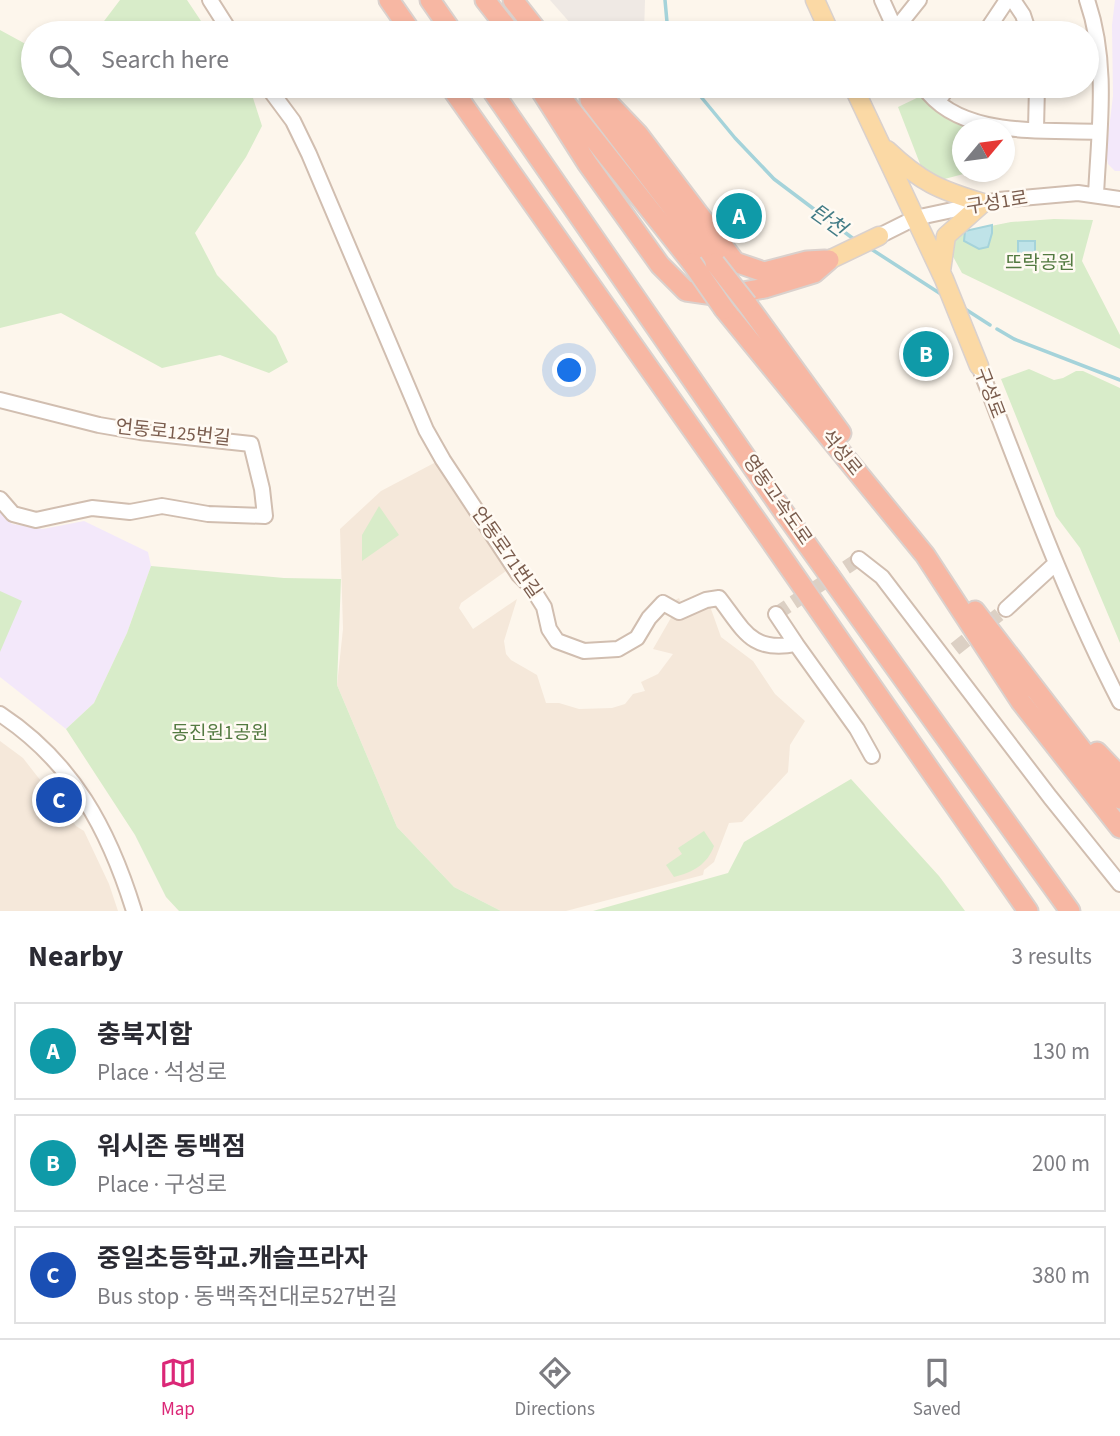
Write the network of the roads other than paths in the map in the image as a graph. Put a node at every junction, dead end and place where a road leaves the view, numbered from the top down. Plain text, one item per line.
1 (210, 0) edge
2 (389, 0) edge
3 (430, 0) edge
4 (484, 0) edge
5 (815, 0) edge
6 (882, 0) edge
7 (919, 0) edge
8 (1007, 0) edge
9 (1013, 0) edge
10 (1087, 0) edge
11 (516, 4) edge
12 (223, 21) edge
13 (404, 21) edge
14 (445, 21) edge
15 (497, 21) edge
16 (501, 21) edge
17 (531, 21) edge
18 (825, 21) edge
19 (891, 21) edge
20 (904, 21) edge
21 (993, 21) edge
22 (1025, 21) edge
23 (1094, 21) edge
24 (1099, 45) edge
25 (276, 98) edge
26 (458, 98) edge
27 (497, 98) edge
28 (546, 98) edge
29 (561, 98) edge
30 (588, 98) edge
31 (604, 98) edge
32 (858, 98) edge
33 (935, 98) edge
34 (940, 98) edge
35 (1037, 98) edge
36 (938, 101) junction
37 (1036, 129) junction
38 (1099, 132) junction
39 (879, 143) junction
40 (1096, 195) junction
41 (1120, 199) edge
42 (983, 203) junction
43 (915, 218) junction
44 (879, 236) joint
45 (829, 260) junction
46 (942, 275) junction
47 (979, 366) joint
48 (0, 400) edge
49 (0, 499) edge
50 (925, 555) junction
51 (859, 559) dead end
52 (1056, 563) junction
53 (1006, 608) tunnel mouth
54 (776, 614) dead end
55 (796, 644) junction
56 (1120, 702) edge
57 (1053, 712) junction
58 (0, 714) edge
59 (872, 756) dead end
60 (1120, 776) edge
61 (1120, 799) edge
62 (1120, 828) edge
63 (1120, 842) edge
64 (1120, 884) edge
65 (134, 911) edge
66 (1028, 911) edge
67 (1070, 911) edge

1 - 12 street
2 - 13 highway
3 - 14 highway
4 - 15 highway
4 - 16 highway
5 - 18 main road
6 - 19 street
7 - 20 street
8 - 21 street
9 - 22 street
10 - 23 street
11 - 17 highway
24 - 38 street
25 - 55 street, 언동로71번길
26 - 66 highway, 영동고속도로
27 - 67 highway, 영동고속도로
28 - 45 highway
29 - 50 highway, 석성로, bridge
30 - 57 highway, 석성로, bridge
31 - 45 highway
32 - 39 main road, 구성로
33 - 36 street
34 - 36 street
35 - 37 street
36 - 37 street
37 - 38 street
38 - 40 street
39 - 42 main road
39 - 43 main road, 구성로
40 - 41 street, 구성1로
40 - 42 street, 구성1로
42 - 43 street, 구성1로
42 - 46 main road
43 - 44 street, 구성1로
43 - 46 main road, 구성로
44 - 45 main road
46 - 47 main road, 구성로
47 - 52 street, 구성로
48 - 49 street, 언동로125번길
50 - 62 highway, 석성로
50 - 63 highway
51 - 64 street
52 - 53 street
52 - 56 street, 구성로
54 - 55 street
55 - 59 street
57 - 60 highway
57 - 61 highway, 석성로
58 - 65 street

